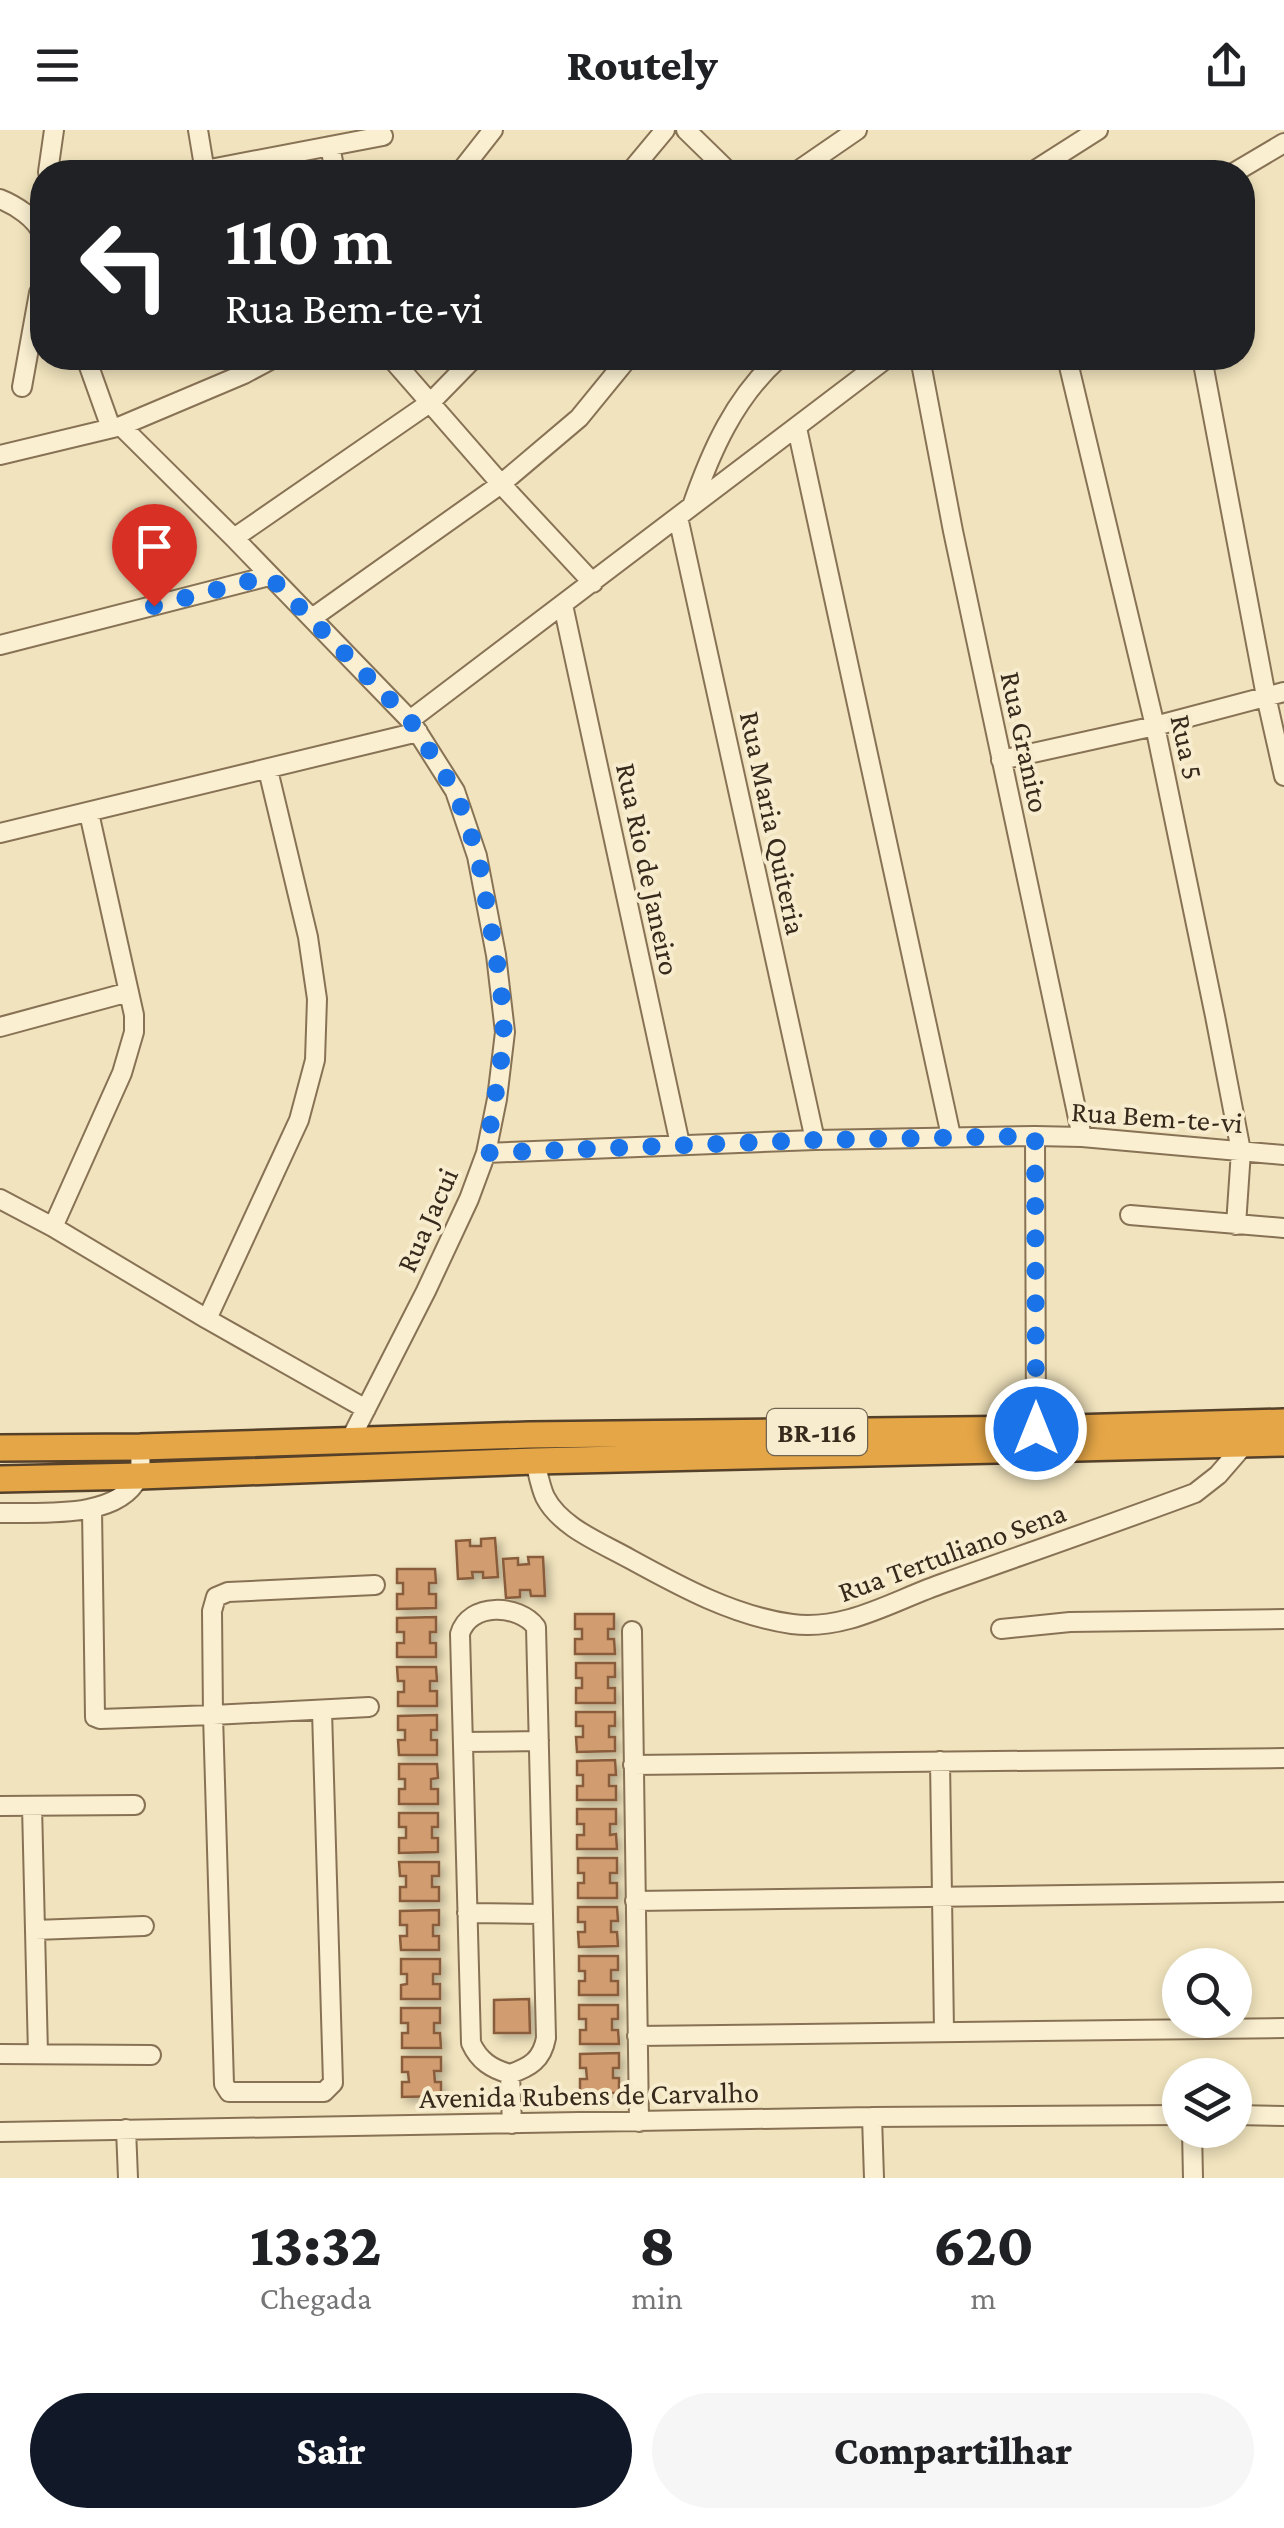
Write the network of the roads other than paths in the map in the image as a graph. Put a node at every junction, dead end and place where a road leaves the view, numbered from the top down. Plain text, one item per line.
1 (54, 130) edge
2 (198, 130) edge
3 (493, 130) edge
4 (664, 130) edge
5 (686, 130) edge
6 (858, 130) edge
7 (1098, 130) edge
8 (383, 136) dead end
9 (1284, 143) edge
10 (330, 146) junction
11 (50, 160) edge
12 (203, 160) edge
13 (260, 160) edge
14 (333, 160) edge
15 (469, 160) edge
16 (640, 160) edge
17 (717, 160) edge
18 (814, 160) edge
19 (1051, 160) edge
20 (1255, 161) edge
21 (0, 198) edge
22 (30, 220) edge
23 (30, 343) edge
24 (91, 370) edge
25 (234, 370) edge
26 (402, 370) edge
27 (462, 370) edge
28 (618, 370) edge
29 (764, 370) edge
30 (872, 370) edge
31 (922, 370) edge
32 (1070, 370) edge
33 (1205, 370) edge
34 (22, 387) dead end
35 (431, 402) junction
36 (116, 427) junction
37 (797, 428) junction
38 (0, 456) edge
39 (501, 484) junction
40 (685, 512) junction
41 (234, 538) junction
42 (269, 576) junction
43 (592, 583) junction
44 (563, 604) junction
45 (312, 618) junction
46 (0, 645) edge
47 (1275, 694) edge
48 (414, 726) junction
49 (1154, 726) junction
50 (1001, 760) junction
51 (268, 770) junction
52 (1284, 776) edge
53 (88, 813) junction
54 (0, 833) edge
55 (129, 992) junction
56 (0, 1027) edge
57 (951, 1136) junction
58 (1035, 1136) junction
59 (1082, 1137) junction
60 (815, 1140) junction
61 (680, 1144) junction
62 (1240, 1151) junction
63 (486, 1153) junction
64 (1284, 1155) edge
65 (0, 1199) edge
66 (1130, 1215) dead end
67 (1236, 1225) junction
68 (53, 1228) junction
69 (1284, 1228) edge
70 (208, 1320) junction
71 (366, 1409) junction
72 (1284, 1422) edge
73 (1036, 1429) junction
74 (350, 1440) junction
75 (1284, 1442) edge
76 (1244, 1445) junction
77 (140, 1447) junction
78 (0, 1448) edge
79 (535, 1461) junction
80 (140, 1476) junction
81 (0, 1479) edge
82 (92, 1509) junction
83 (0, 1513) edge
84 (374, 1585) dead end
85 (1284, 1619) edge
86 (1001, 1629) dead end
87 (632, 1631) dead end
88 (368, 1707) dead end
89 (322, 1710) junction
90 (213, 1715) junction
91 (539, 1741) junction
92 (463, 1742) junction
93 (1284, 1758) edge
94 (940, 1762) junction
95 (633, 1765) junction
96 (134, 1805) dead end
97 (0, 1806) edge
98 (32, 1806) junction
99 (1284, 1892) edge
100 (942, 1898) junction
101 (634, 1901) junction
102 (467, 1913) junction
103 (542, 1914) junction
104 (144, 1926) dead end
105 (35, 1930) junction
106 (1284, 2028) edge
107 (944, 2031) junction
108 (637, 2036) junction
109 (0, 2054) edge
110 (38, 2054) junction
111 (150, 2055) dead end
112 (510, 2074) junction
113 (1162, 2115) edge
114 (1252, 2115) edge
115 (1284, 2116) edge
116 (872, 2117) junction
117 (639, 2122) junction
118 (512, 2124) junction
119 (126, 2129) junction
120 (0, 2132) edge
121 (1192, 2148) edge
122 (128, 2178) edge
123 (874, 2178) edge
124 (1193, 2178) edge

1 - 11 street
2 - 12 street
3 - 15 street
4 - 16 street
5 - 17 street
6 - 18 street
7 - 19 street
8 - 10 street
9 - 20 street
10 - 13 street
10 - 14 street
21 - 22 street
23 - 34 street
24 - 36 street, Rua Jacui
25 - 36 street
26 - 35 street
27 - 35 street
28 - 39 street
29 - 40 street
30 - 37 street
31 - 50 street, Rua Granito
32 - 49 street, Rua 5
33 - 47 street
35 - 39 street
35 - 41 street
36 - 38 street
36 - 41 street, Rua Jacui
37 - 40 street
37 - 57 street
39 - 43 street
39 - 45 street
40 - 43 street
40 - 60 street, Rua Maria Quiteria
41 - 42 street, Rua Jacui
42 - 45 street, Rua Jacui
42 - 46 street
43 - 44 street
44 - 48 street
44 - 61 street, Rua Rio de Janeiro
45 - 48 street, Rua Jacui
47 - 49 street
47 - 52 street
48 - 51 street
48 - 63 street, Rua Jacui
49 - 50 street
49 - 62 street, Rua 5
50 - 59 street, Rua Granito
51 - 53 street
51 - 70 street
53 - 54 street
53 - 55 street
55 - 56 street
55 - 68 street
57 - 58 street, Rua Bem-te-vi
57 - 60 street, Rua Bem-te-vi
58 - 59 street, Rua Bem-te-vi
58 - 73 street
59 - 62 street, Rua Bem-te-vi
60 - 61 street, Rua Bem-te-vi
61 - 63 street, Rua Bem-te-vi
62 - 64 street, Rua Bem-te-vi
62 - 67 street, Rua 5
63 - 71 street, Rua Jacui
65 - 68 street
66 - 67 street
67 - 69 street
68 - 70 street
70 - 71 street
71 - 74 street, Rua Jacui
72 - 73 highway, BR-116
73 - 74 highway, BR-116
74 - 77 highway
75 - 76 highway
76 - 79 highway
76 - 79 street, Rua Tertuliano Sena
77 - 78 highway
77 - 80 street
79 - 80 highway
80 - 81 highway
80 - 82 street
82 - 83 street
82 - 90 street
84 - 90 street
85 - 86 street
87 - 95 street
88 - 89 street
89 - 90 street
89 - 90 street
91 - 92 street
91 - 92 street
91 - 103 street
92 - 102 street
93 - 94 street
94 - 95 street
94 - 100 street
95 - 101 street
96 - 98 street
97 - 98 street
98 - 105 street
99 - 100 street
100 - 101 street
100 - 107 street
101 - 108 street
102 - 103 street
102 - 112 street
103 - 112 street
104 - 105 street
105 - 110 street
106 - 107 street
107 - 108 street
108 - 117 street
109 - 110 street
110 - 111 street
112 - 118 street
113 - 116 street, Avenida Rubens de Carvalho
114 - 115 street
116 - 117 street, Avenida Rubens de Carvalho
116 - 123 street
117 - 118 street, Avenida Rubens de Carvalho
118 - 119 street, Avenida Rubens de Carvalho
119 - 120 street, Avenida Rubens de Carvalho
119 - 122 street
121 - 124 street

